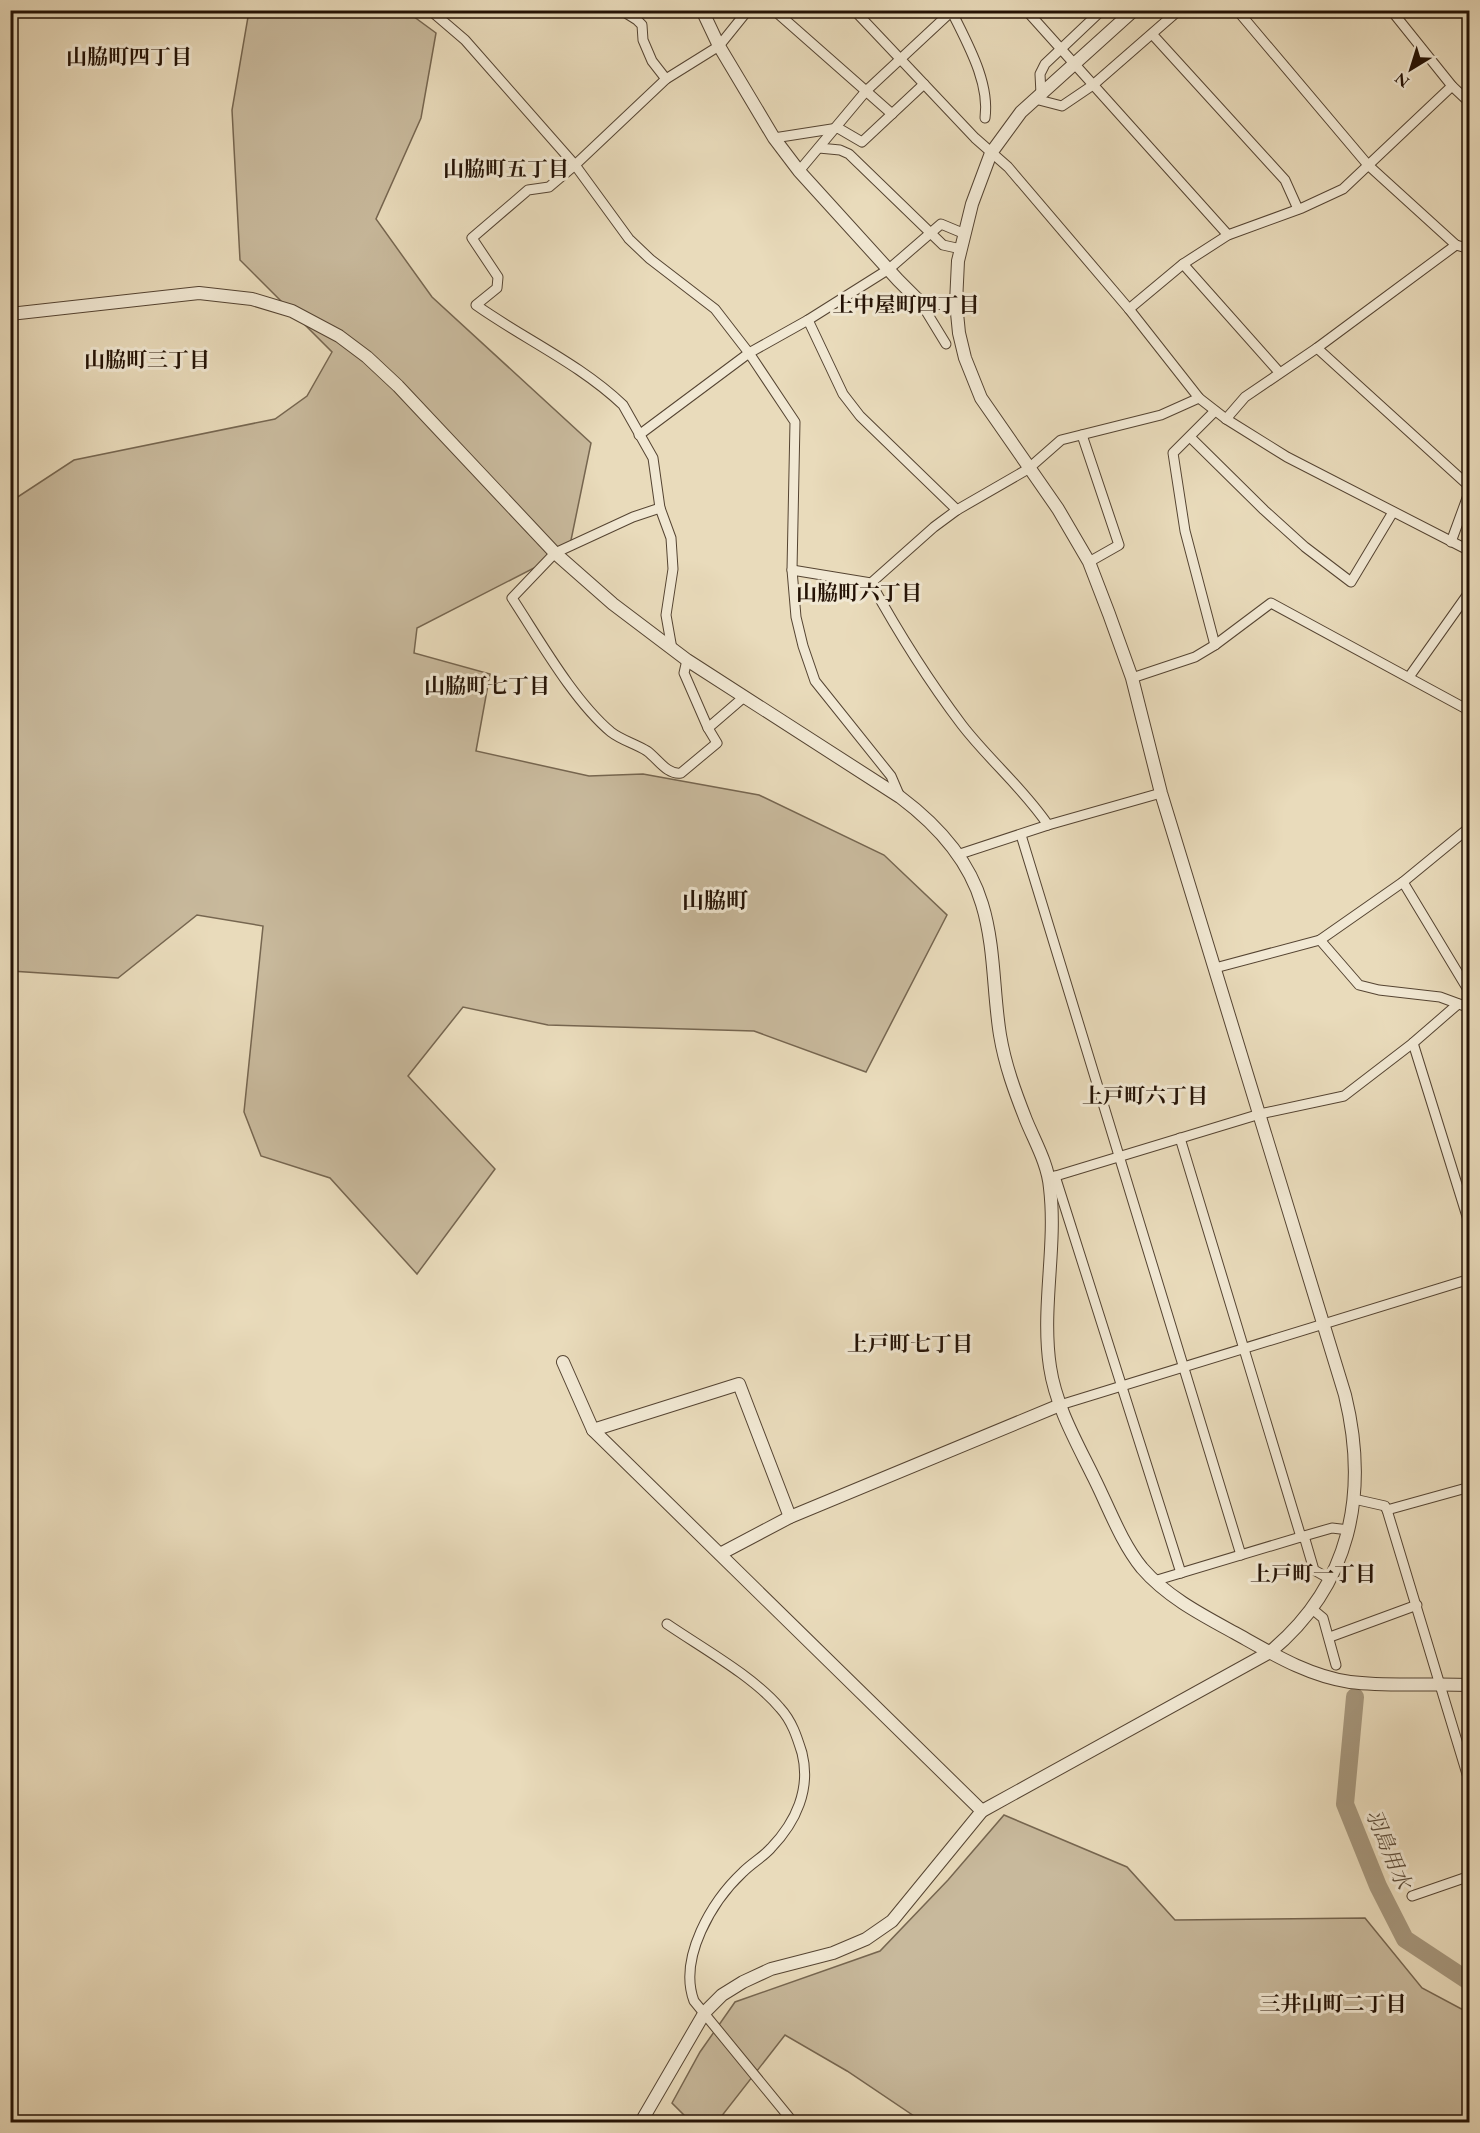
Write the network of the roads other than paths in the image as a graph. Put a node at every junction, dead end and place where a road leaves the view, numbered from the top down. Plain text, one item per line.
1 (430, 10) edge
2 (621, 10) edge
3 (702, 10) edge
4 (748, 10) edge
5 (774, 10) edge
6 (854, 10) edge
7 (1026, 10) edge
8 (1102, 10) edge
9 (1134, 10) edge
10 (1179, 10) edge
11 (1237, 10) edge
12 (1391, 10) edge
13 (952, 11) edge
14 (1152, 34) junction
15 (719, 46) junction
16 (1060, 49) junction
17 (900, 59) junction
18 (1074, 65) junction
19 (666, 79) junction
20 (924, 84) junction
21 (1093, 85) junction
22 (1452, 86) junction
23 (866, 92) junction
24 (1038, 97) junction
25 (1470, 103) edge
26 (892, 114) junction
27 (985, 118) dead end
28 (838, 128) junction
29 (774, 138) junction
30 (819, 148) junction
31 (992, 153) junction
32 (575, 165) junction
33 (1368, 165) junction
34 (799, 171) junction
35 (1298, 209) junction
36 (931, 233) junction
37 (965, 234) junction
38 (1228, 235) junction
39 (1456, 244) junction
40 (961, 249) junction
41 (1470, 249) edge
42 (1183, 264) junction
43 (889, 268) junction
44 (921, 303) junction
45 (956, 303) junction
46 (1129, 309) junction
47 (10, 314) edge
48 (808, 320) junction
49 (946, 344) dead end
50 (1317, 348) junction
51 (749, 353) junction
52 (1280, 372) junction
53 (1199, 398) junction
54 (1215, 411) junction
55 (1226, 419) junction
56 (639, 435) junction
57 (1082, 435) junction
58 (1191, 437) junction
59 (1028, 469) junction
60 (1470, 488) edge
61 (660, 508) junction
62 (957, 510) junction
63 (1393, 512) junction
64 (1451, 542) junction
65 (1470, 551) edge
66 (555, 553) junction
67 (1089, 562) junction
68 (792, 570) junction
69 (871, 583) junction
70 (1470, 591) edge
71 (1215, 645) junction
72 (672, 649) junction
73 (687, 660) junction
74 (1409, 677) junction
75 (1132, 678) junction
76 (744, 697) junction
77 (1470, 711) edge
78 (708, 728) junction
79 (1161, 793) junction
80 (900, 797) junction
81 (1048, 825) junction
82 (1470, 827) edge
83 (1021, 835) junction
84 (957, 855) junction
85 (1403, 882) junction
86 (1320, 940) junction
87 (1215, 968) junction
88 (1470, 993) edge
89 (1458, 1004) junction
90 (1470, 1008) edge
91 (1413, 1043) junction
92 (1260, 1114) junction
93 (1180, 1138) junction
94 (1119, 1157) junction
95 (1052, 1177) junction
96 (1470, 1226) edge
97 (1470, 1279) edge
98 (1323, 1323) junction
99 (1244, 1348) junction
100 (563, 1362) dead end
101 (1183, 1367) junction
102 (1122, 1386) junction
103 (1060, 1405) junction
104 (593, 1430) junction
105 (1470, 1487) edge
106 (1354, 1499) junction
107 (1387, 1510) junction
108 (790, 1517) junction
109 (1348, 1530) junction
110 (1303, 1537) junction
111 (720, 1554) junction
112 (1241, 1555) junction
113 (1181, 1573) junction
114 (1330, 1579) junction
115 (1154, 1581) junction
116 (1417, 1605) junction
117 (1311, 1608) junction
118 (667, 1624) dead end
119 (1330, 1637) junction
120 (1270, 1652) junction
121 (1336, 1665) dead end
122 (1440, 1684) junction
123 (1470, 1684) edge
124 (1470, 1784) edge
125 (982, 1811) junction
126 (1470, 1876) edge
127 (1412, 1896) dead end
128 (705, 2012) junction
129 (641, 2122) edge
130 (793, 2122) edge

1 - 32 street
2 - 19 street
3 - 15 street
4 - 15 street
5 - 23 street
6 - 17 street
7 - 16 street
8 - 16 street
9 - 18 street
10 - 14 street
11 - 33 street
12 - 22 street
13 - 17 street
13 - 27 street
14 - 21 street
14 - 35 street
15 - 19 street
15 - 29 street
16 - 18 street
16 - 24 street
17 - 20 street
17 - 23 street
18 - 21 street
18 - 24 street
19 - 32 street
20 - 26 street
20 - 31 street
21 - 24 street
21 - 38 street
22 - 25 street
22 - 33 street
23 - 26 street
23 - 28 street
24 - 31 street
26 - 28 street
28 - 29 street
28 - 30 street
29 - 34 street
30 - 34 street
30 - 36 street
31 - 37 street
31 - 46 street
32 - 51 street
32 - 56 street
33 - 35 street
33 - 39 street
34 - 43 street
35 - 38 street
36 - 37 street
36 - 40 street
36 - 43 street
37 - 40 street
38 - 42 street
39 - 41 street
39 - 50 street
40 - 45 street
42 - 46 street
42 - 52 street
43 - 44 street
43 - 48 street
44 - 45 street
44 - 49 street
45 - 59 street
46 - 53 street
47 - 66 street
48 - 51 street
48 - 62 street
50 - 52 street
50 - 60 street
51 - 56 street
51 - 68 street
52 - 55 street
53 - 54 street
53 - 57 street
54 - 55 street
54 - 58 street
55 - 63 street
56 - 61 street
57 - 59 street
57 - 67 street
58 - 63 street
58 - 71 street
59 - 62 street
59 - 67 street
60 - 64 street
61 - 66 street
61 - 72 street
62 - 69 street
63 - 64 street
64 - 65 street
66 - 72 street
66 - 78 street
67 - 75 street
68 - 69 street
68 - 80 street
69 - 81 street
70 - 74 street
71 - 74 street
71 - 75 street
72 - 73 street
73 - 76 street
73 - 78 street
74 - 77 street
75 - 79 street
76 - 78 street
76 - 80 street
79 - 81 street
79 - 87 street
80 - 84 street
81 - 83 street
82 - 85 street
83 - 84 street
83 - 94 street
84 - 95 street
85 - 86 street
85 - 88 street
86 - 87 street
86 - 89 street
87 - 92 street
89 - 90 street
89 - 91 street
91 - 92 street
91 - 96 street
92 - 93 street
92 - 98 street
93 - 94 street
93 - 99 street
94 - 95 street
94 - 101 street
95 - 102 street
95 - 103 street
97 - 98 street
98 - 99 street
98 - 106 street
99 - 101 street
99 - 110 street
100 - 104 street
101 - 102 street
101 - 112 street
102 - 103 street
102 - 113 street
103 - 108 street
103 - 115 street
104 - 108 street
104 - 111 street
105 - 107 street
106 - 107 street
106 - 109 street
107 - 116 street
108 - 111 street
109 - 110 street
109 - 114 street
110 - 112 street
110 - 114 street
111 - 125 street
112 - 113 street
113 - 115 street
114 - 117 street
115 - 120 street
116 - 119 street
116 - 122 street
117 - 119 street
117 - 120 street
118 - 128 street
119 - 121 street
120 - 122 street
120 - 125 street
122 - 123 street
122 - 124 street
125 - 128 street
126 - 127 street
128 - 129 street
128 - 130 street

